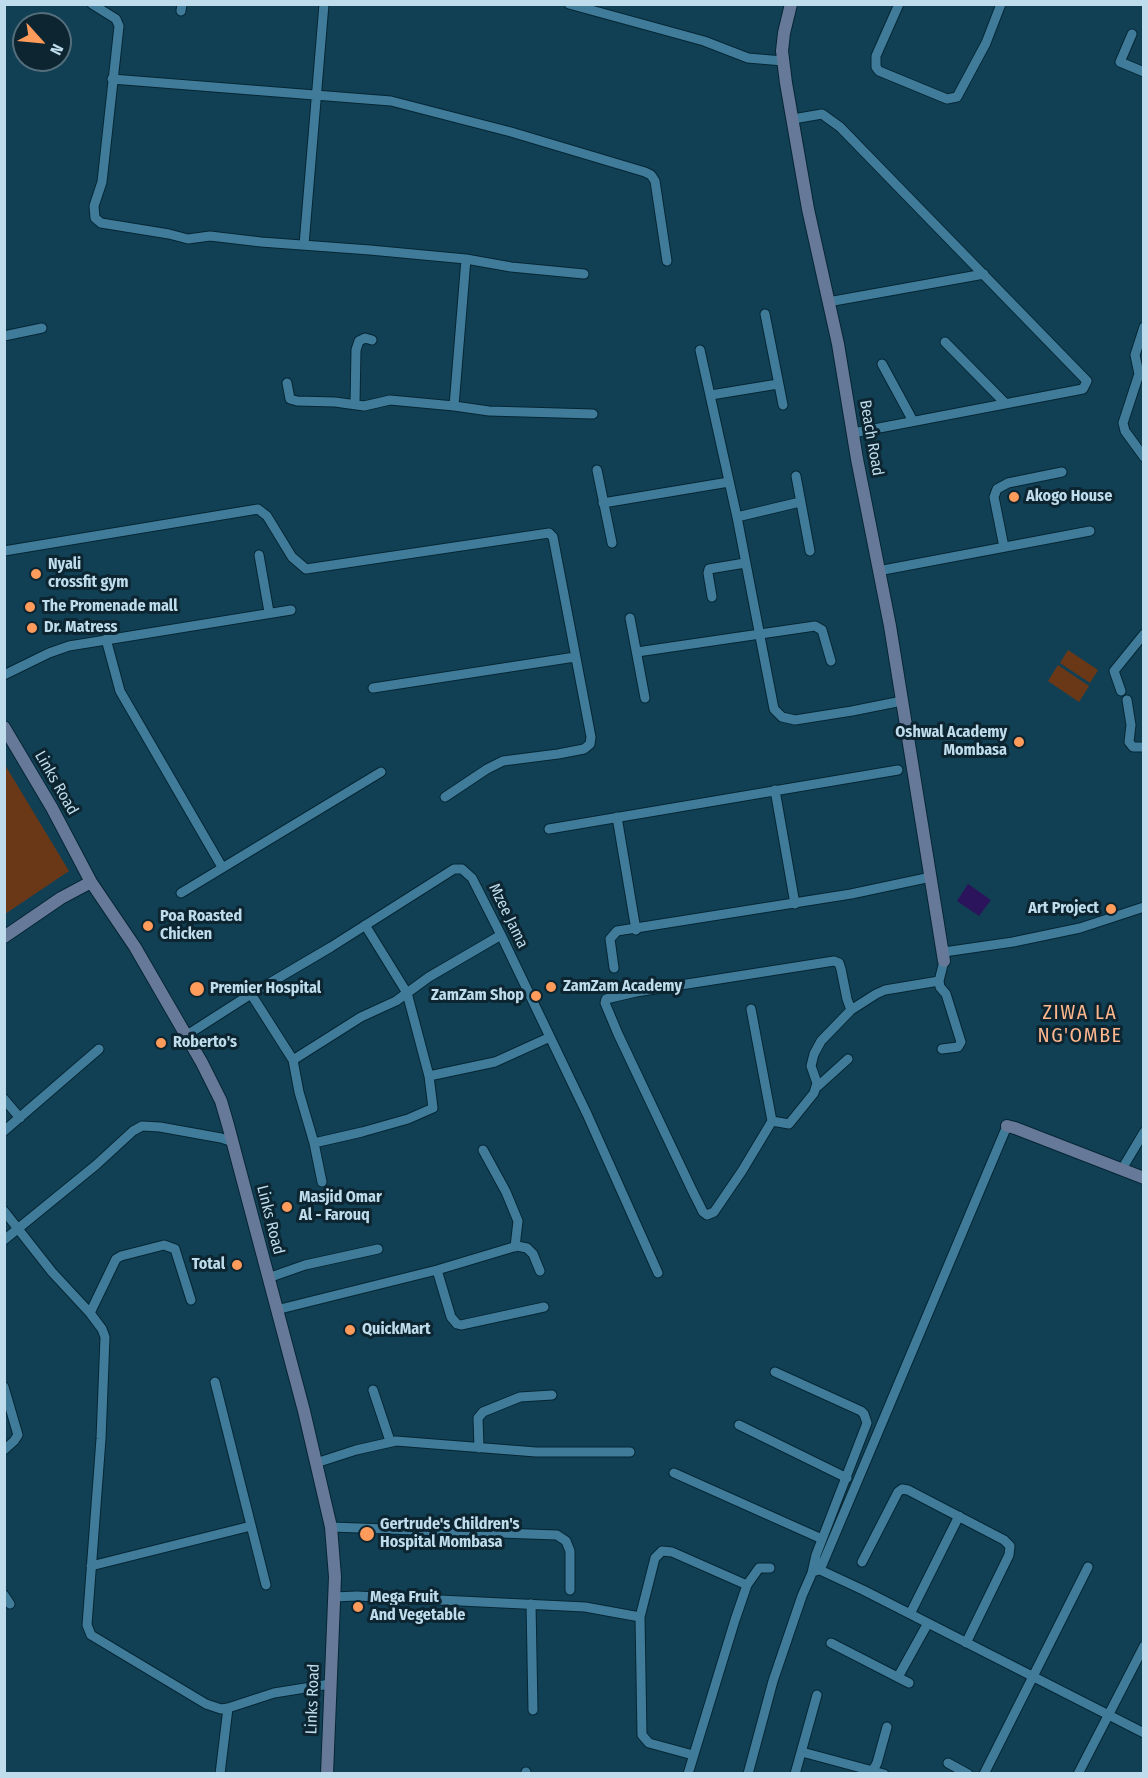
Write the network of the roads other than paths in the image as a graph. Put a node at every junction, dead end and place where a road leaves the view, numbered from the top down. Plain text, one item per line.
1 (92, 4) edge
2 (324, 4) edge
3 (569, 4) edge
4 (791, 4) edge
5 (899, 4) edge
6 (1002, 4) edge
7 (1132, 34) dead end
8 (783, 61) junction
9 (1143, 72) edge
10 (112, 80) junction
11 (317, 94) junction
12 (793, 119) junction
13 (304, 245) junction
14 (466, 259) junction
15 (667, 261) dead end
16 (584, 274) dead end
17 (984, 274) junction
18 (828, 302) junction
19 (765, 314) dead end
20 (1143, 327) edge
21 (42, 328) dead end
22 (4, 336) edge
23 (372, 340) dead end
24 (945, 342) dead end
25 (700, 350) dead end
26 (882, 364) dead end
27 (287, 383) dead end
28 (778, 384) junction
29 (711, 395) junction
30 (1005, 403) junction
31 (355, 404) junction
32 (783, 405) dead end
33 (454, 406) junction
34 (593, 414) dead end
35 (913, 421) junction
36 (853, 433) junction
37 (1143, 457) edge
38 (597, 470) dead end
39 (1062, 471) dead end
40 (796, 477) dead end
41 (729, 482) junction
42 (800, 502) junction
43 (603, 503) junction
44 (737, 517) junction
45 (1090, 531) dead end
46 (612, 543) dead end
47 (1005, 548) junction
48 (4, 551) edge
49 (810, 551) dead end
50 (259, 555) dead end
51 (745, 563) junction
52 (878, 571) junction
53 (712, 597) dead end
54 (291, 610) dead end
55 (269, 612) junction
56 (630, 618) dead end
57 (759, 634) junction
58 (1143, 634) edge
59 (106, 639) junction
60 (637, 652) junction
61 (575, 657) junction
62 (831, 661) dead end
63 (4, 675) edge
64 (373, 688) dead end
65 (1121, 691) dead end
66 (645, 698) dead end
67 (1127, 700) dead end
68 (902, 701) junction
69 (4, 727) edge
70 (1143, 749) edge
71 (898, 770) dead end
72 (381, 772) dead end
73 (775, 790) junction
74 (445, 797) dead end
75 (616, 817) junction
76 (549, 829) dead end
77 (222, 867) junction
78 (931, 877) junction
79 (91, 882) junction
80 (181, 893) dead end
81 (795, 904) junction
82 (1143, 907) edge
83 (365, 925) junction
84 (636, 930) junction
85 (501, 935) junction
86 (4, 937) edge
87 (944, 957) junction
88 (614, 968) dead end
89 (939, 981) junction
90 (407, 993) junction
91 (251, 994) junction
92 (751, 1009) dead end
93 (851, 1010) junction
94 (187, 1035) junction
95 (548, 1038) junction
96 (99, 1049) dead end
97 (942, 1049) dead end
98 (848, 1059) dead end
99 (293, 1060) junction
100 (429, 1076) junction
101 (817, 1086) junction
102 (4, 1099) edge
103 (20, 1118) junction
104 (772, 1121) junction
105 (1007, 1126) joint
106 (4, 1131) edge
107 (1143, 1132) edge
108 (233, 1142) junction
109 (314, 1143) junction
110 (483, 1150) dead end
111 (1122, 1169) junction
112 (1143, 1178) edge
113 (322, 1182) dead end
114 (4, 1211) edge
115 (19, 1228) junction
116 (4, 1240) edge
117 (515, 1247) junction
118 (378, 1249) dead end
119 (437, 1270) junction
120 (540, 1271) dead end
121 (658, 1272) dead end
122 (268, 1278) junction
123 (191, 1300) dead end
124 (544, 1307) dead end
125 (276, 1310) junction
126 (90, 1313) junction
127 (775, 1372) dead end
128 (215, 1382) dead end
129 (4, 1387) edge
130 (373, 1390) dead end
131 (552, 1395) dead end
132 (739, 1425) dead end
133 (390, 1442) junction
134 (479, 1448) junction
135 (4, 1450) edge
136 (630, 1452) dead end
137 (316, 1463) junction
138 (674, 1473) dead end
139 (846, 1478) junction
140 (959, 1516) junction
141 (251, 1526) junction
142 (331, 1527) junction
143 (822, 1539) junction
144 (862, 1562) dead end
145 (92, 1566) junction
146 (1088, 1567) dead end
147 (770, 1568) dead end
148 (816, 1571) junction
149 (266, 1585) dead end
150 (747, 1585) junction
151 (570, 1590) dead end
152 (334, 1597) junction
153 (531, 1604) junction
154 (910, 1614) junction
155 (640, 1617) junction
156 (928, 1623) junction
157 (831, 1643) dead end
158 (966, 1643) junction
159 (1143, 1646) edge
160 (1033, 1676) junction
161 (898, 1677) junction
162 (909, 1683) dead end
163 (330, 1684) junction
164 (817, 1695) dead end
165 (228, 1708) junction
166 (533, 1710) dead end
167 (1109, 1715) junction
168 (886, 1727) dead end
169 (1143, 1733) edge
170 (802, 1752) junction
171 (693, 1755) junction
172 (948, 1764) dead end
173 (872, 1772) edge
174 (220, 1773) edge
175 (327, 1773) edge
176 (688, 1773) edge
177 (748, 1773) edge
178 (795, 1773) edge
179 (884, 1773) edge
180 (968, 1773) edge
181 (984, 1773) edge
182 (1078, 1773) edge

1 - 10 street
2 - 11 street
3 - 8 street
4 - 8 main road, Beach Road
5 - 6 street
7 - 9 street
8 - 12 main road, Beach Road
10 - 11 street
10 - 13 street
11 - 13 street
11 - 15 street
12 - 17 street
12 - 18 main road, Beach Road
13 - 14 street
14 - 16 street
14 - 33 street
17 - 18 street
17 - 30 street
18 - 36 main road, Beach Road
19 - 28 street
20 - 37 street
21 - 22 street
23 - 31 street
24 - 30 street
25 - 29 street
26 - 35 street
27 - 31 street
28 - 29 street
28 - 32 street
29 - 41 street
30 - 35 street
31 - 33 street
33 - 34 street
35 - 36 street
36 - 52 main road, Beach Road
38 - 43 street
39 - 47 street
40 - 42 street
41 - 43 street
41 - 44 street
42 - 44 street
42 - 49 street
43 - 46 street
44 - 51 street
45 - 47 street
47 - 52 street
48 - 61 street
50 - 55 street
51 - 53 street
51 - 57 street
52 - 68 main road, Beach Road
54 - 55 street
55 - 59 street
56 - 60 street
57 - 60 street
57 - 62 street
57 - 68 street
58 - 65 street
59 - 63 street
59 - 77 street
60 - 66 street
61 - 64 street
61 - 74 street
67 - 70 street
68 - 78 main road, Beach Road
69 - 79 main road, Links Road
71 - 73 street
72 - 77 street
73 - 75 street
73 - 81 street
75 - 76 street
75 - 84 street
77 - 80 street
78 - 81 street
78 - 87 main road, Beach Road
79 - 86 main road
79 - 94 main road, Links Road
81 - 84 street
82 - 87 street
83 - 85 street, Mzee Jama
83 - 90 street
83 - 91 street, Mzee Jama
84 - 88 street
85 - 90 street
85 - 95 street, Mzee Jama
87 - 89 street
89 - 93 street
89 - 97 street
90 - 99 street
90 - 100 street
91 - 94 street, Mzee Jama
91 - 99 street
92 - 104 street
93 - 101 street
93 - 104 street
94 - 108 main road, Links Road
95 - 100 street
95 - 121 street, Mzee Jama
96 - 103 street
98 - 101 street
99 - 109 street
100 - 109 street
101 - 104 street
102 - 103 street
103 - 106 street
105 - 111 main road
105 - 148 street
107 - 111 street
108 - 115 street
108 - 122 main road, Links Road
109 - 113 street
110 - 117 street
111 - 112 main road
114 - 115 street
115 - 116 street
115 - 126 street
117 - 119 street
117 - 120 street
118 - 122 street
119 - 124 street
119 - 125 street
122 - 125 main road, Links Road
123 - 126 street
125 - 137 main road, Links Road
126 - 145 street
127 - 139 street
128 - 141 street
129 - 135 street
130 - 133 street
131 - 134 street
132 - 139 street
133 - 134 street
133 - 137 street
134 - 136 street
137 - 142 main road, Links Road
138 - 143 street
139 - 143 street
140 - 144 street
140 - 154 street
140 - 158 street
141 - 145 street
141 - 149 street
142 - 151 street
142 - 152 main road, Links Road
143 - 148 street
145 - 165 street
146 - 160 street
147 - 150 street
148 - 154 street
148 - 177 street
150 - 155 street
150 - 171 street
152 - 153 street
152 - 163 main road, Links Road
153 - 155 street
153 - 166 street
154 - 156 street
155 - 171 street
156 - 158 street
156 - 161 street
157 - 161 street
158 - 160 street
159 - 167 street
160 - 167 street
160 - 181 street
161 - 162 street
163 - 165 street
163 - 175 main road, Links Road
164 - 170 street
165 - 174 street
167 - 169 street
167 - 182 street
168 - 173 street
170 - 173 street
170 - 178 street
171 - 176 street
172 - 180 street
173 - 179 street

